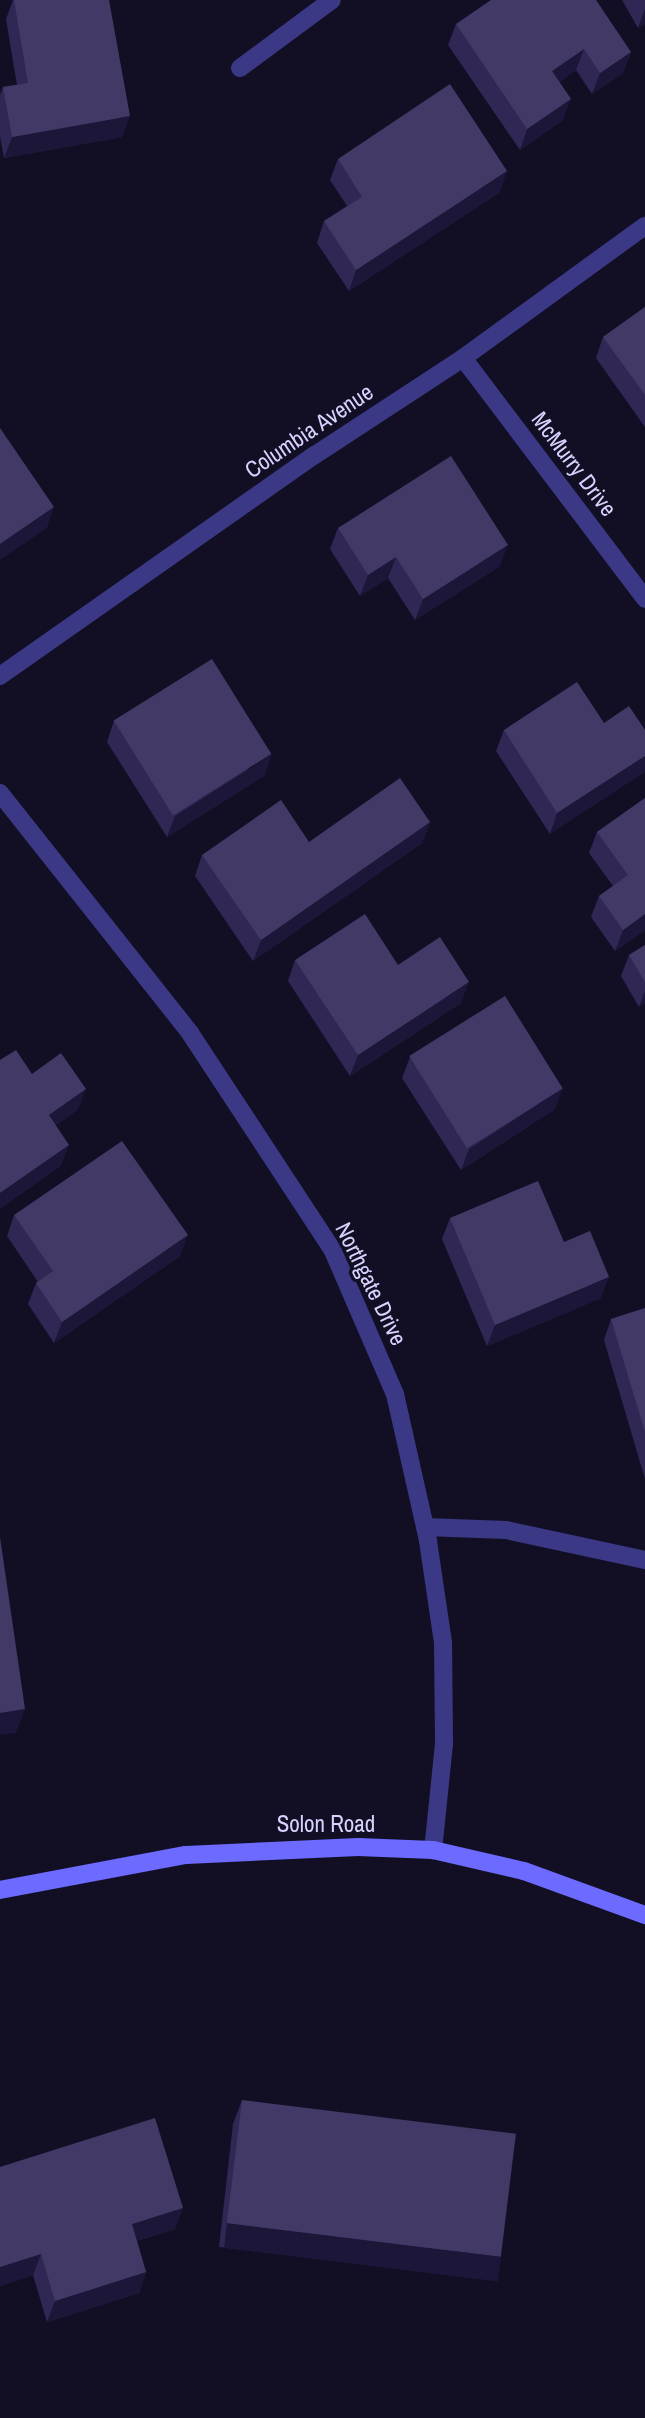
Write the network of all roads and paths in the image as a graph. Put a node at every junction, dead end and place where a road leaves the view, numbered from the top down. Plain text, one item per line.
1 (332, 0) edge
2 (240, 68) dead end
3 (645, 226) edge
4 (463, 358) junction
5 (645, 599) edge
6 (0, 676) edge
7 (0, 793) edge
8 (425, 1527) junction
9 (645, 1560) edge
10 (433, 1850) junction
11 (0, 1890) edge
12 (645, 1915) edge

1 - 2 street
3 - 4 street, Columbia Avenue
4 - 5 street, McMurry Drive
4 - 6 street, Columbia Avenue
7 - 8 street, Northgate Drive
8 - 9 street
8 - 10 street, Northgate Drive
10 - 11 main road, Solon Road
10 - 12 main road, Solon Road

